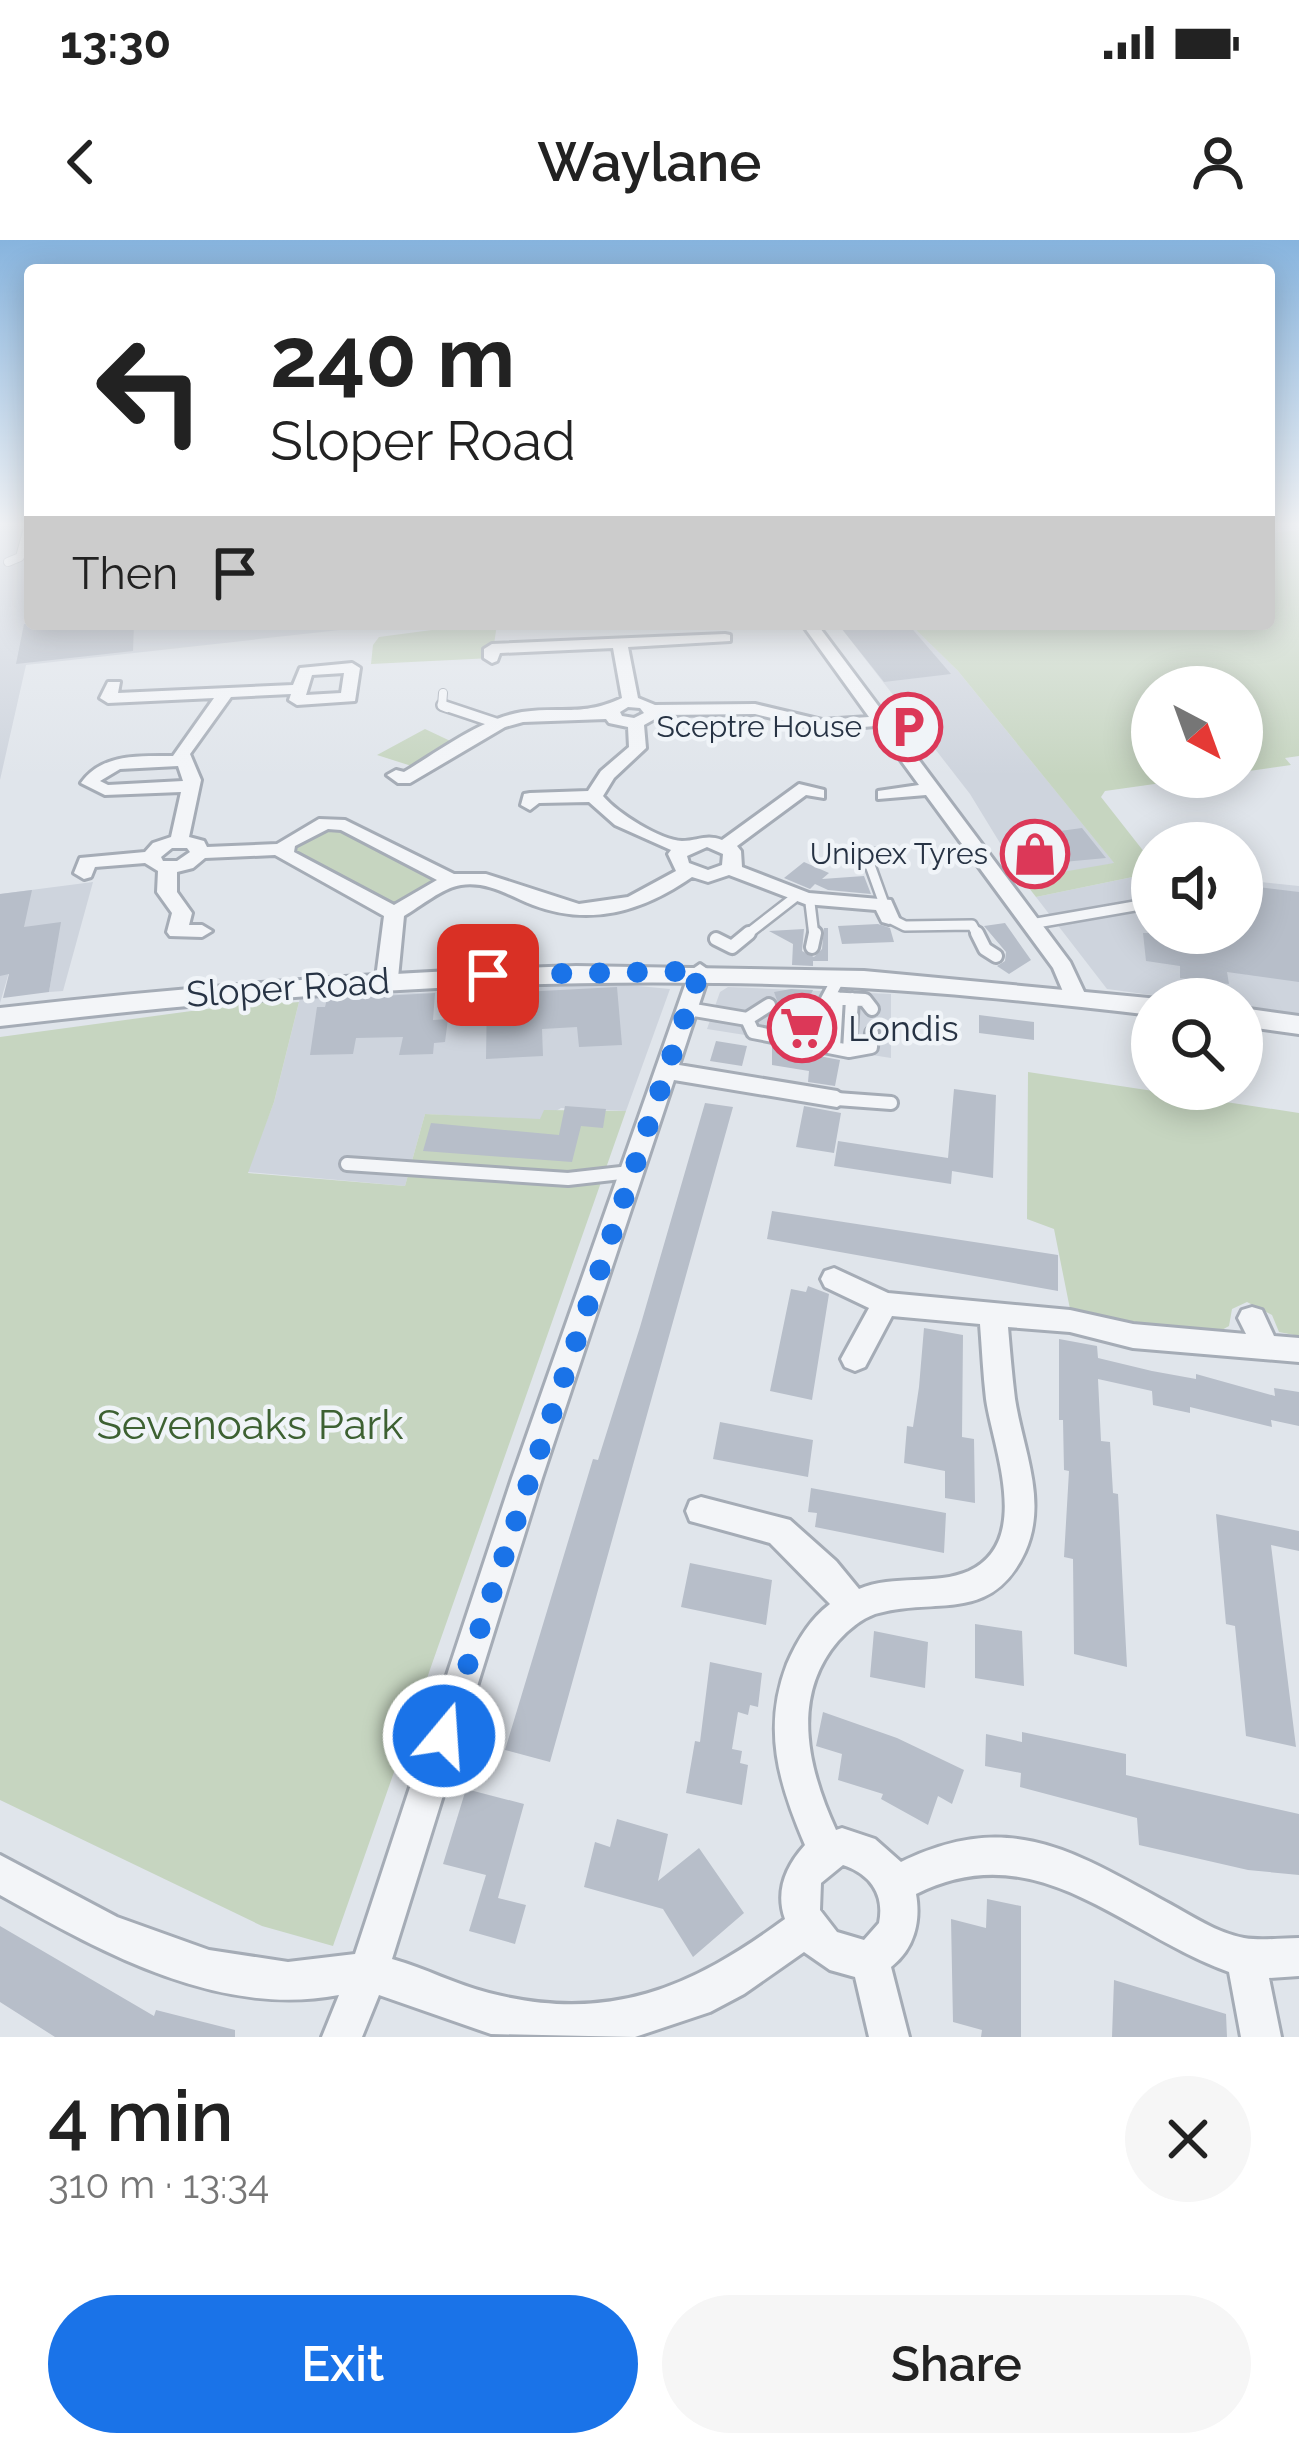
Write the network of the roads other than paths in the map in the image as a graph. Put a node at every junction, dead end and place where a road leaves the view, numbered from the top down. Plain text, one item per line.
1 (812, 630) edge
2 (725, 637) dead end
3 (620, 643) junction
4 (468, 650) dead end
5 (114, 685) dead end
6 (300, 689) dead end
7 (225, 692) junction
8 (443, 693) dead end
9 (631, 702) junction
10 (654, 710) junction
11 (610, 714) junction
12 (880, 721) junction
13 (636, 723) junction
14 (499, 724) junction
15 (182, 761) junction
16 (408, 768) dead end
17 (191, 786) junction
18 (930, 789) junction
19 (818, 794) dead end
20 (594, 796) junction
21 (884, 796) dead end
22 (530, 805) dead end
23 (179, 841) junction
24 (726, 846) junction
25 (683, 848) junction
26 (281, 849) junction
27 (200, 853) junction
28 (886, 853) dead end
29 (160, 863) junction
30 (730, 869) junction
31 (687, 872) junction
32 (84, 874) dead end
33 (451, 880) junction
34 (802, 900) junction
35 (1131, 907) edge
36 (886, 911) junction
37 (394, 913) junction
38 (1031, 924) junction
39 (202, 931) dead end
40 (716, 939) dead end
41 (812, 947) dead end
42 (996, 956) dead end
43 (700, 971) junction
44 (756, 973) junction
45 (386, 979) junction
46 (839, 993) junction
47 (1075, 996) junction
48 (1131, 1003) edge
49 (813, 1008) dead end
50 (688, 1009) junction
51 (872, 1009) dead end
52 (0, 1017) edge
53 (747, 1019) junction
54 (1263, 1020) edge
55 (1299, 1024) edge
56 (872, 1033) dead end
57 (834, 1048) junction
58 (849, 1051) junction
59 (668, 1071) junction
60 (837, 1099) joint
61 (891, 1102) dead end
62 (347, 1164) dead end
63 (632, 1172) junction
64 (833, 1279) dead end
65 (886, 1304) junction
66 (993, 1318) junction
67 (1252, 1318) dead end
68 (1265, 1346) junction
69 (1299, 1350) edge
70 (855, 1359) dead end
71 (701, 1511) dead end
72 (853, 1607) junction
73 (826, 1850) junction
74 (0, 1874) edge
75 (896, 1883) junction
76 (806, 1927) junction
77 (1299, 1957) edge
78 (1246, 1958) junction
79 (870, 1960) junction
80 (368, 1973) junction
81 (342, 2037) edge
82 (890, 2037) edge
83 (1261, 2037) edge

1 - 12 street
2 - 3 street
3 - 4 street
3 - 9 street
5 - 7 street
6 - 7 street
7 - 15 street
8 - 14 lane
9 - 10 street
9 - 11 street
10 - 12 street
10 - 13 street
11 - 13 street
11 - 14 street
12 - 18 street
13 - 20 street
14 - 16 street
15 - 17 street
15 - 17 street
17 - 23 street
18 - 21 street
18 - 38 street
19 - 24 street
20 - 22 street
20 - 25 street
23 - 27 street
23 - 29 street
24 - 25 street
24 - 30 street
25 - 31 street
26 - 27 street
26 - 33 street
26 - 37 street
27 - 29 street
28 - 36 lane
29 - 32 street
29 - 39 street
30 - 31 street
30 - 34 street
31 - 33 street
33 - 37 street
34 - 36 street
34 - 40 lane
34 - 41 lane
35 - 38 lane
36 - 42 lane
37 - 45 street
38 - 47 street
43 - 44 street, Sloper Road
43 - 45 street, Sloper Road
43 - 50 street
44 - 46 street, Sloper Road
44 - 53 lane
45 - 52 street, Sloper Road
46 - 47 street, Sloper Road
46 - 49 lane
46 - 51 lane
46 - 57 lane
46 - 58 lane
47 - 48 street, Sloper Road
50 - 53 lane
50 - 59 street
53 - 57 lane
54 - 55 street
56 - 58 lane
57 - 58 lane
59 - 60 street
59 - 63 street
60 - 61 lane
62 - 63 lane
63 - 80 street
64 - 65 street
65 - 66 street
65 - 70 street
66 - 68 street
66 - 72 street
67 - 68 street
68 - 69 street
71 - 72 street
72 - 73 street
73 - 75 street
73 - 76 street
74 - 80 street
75 - 78 street
75 - 79 street
76 - 79 street
76 - 80 street
77 - 78 street
78 - 83 street
79 - 82 street
80 - 81 street

